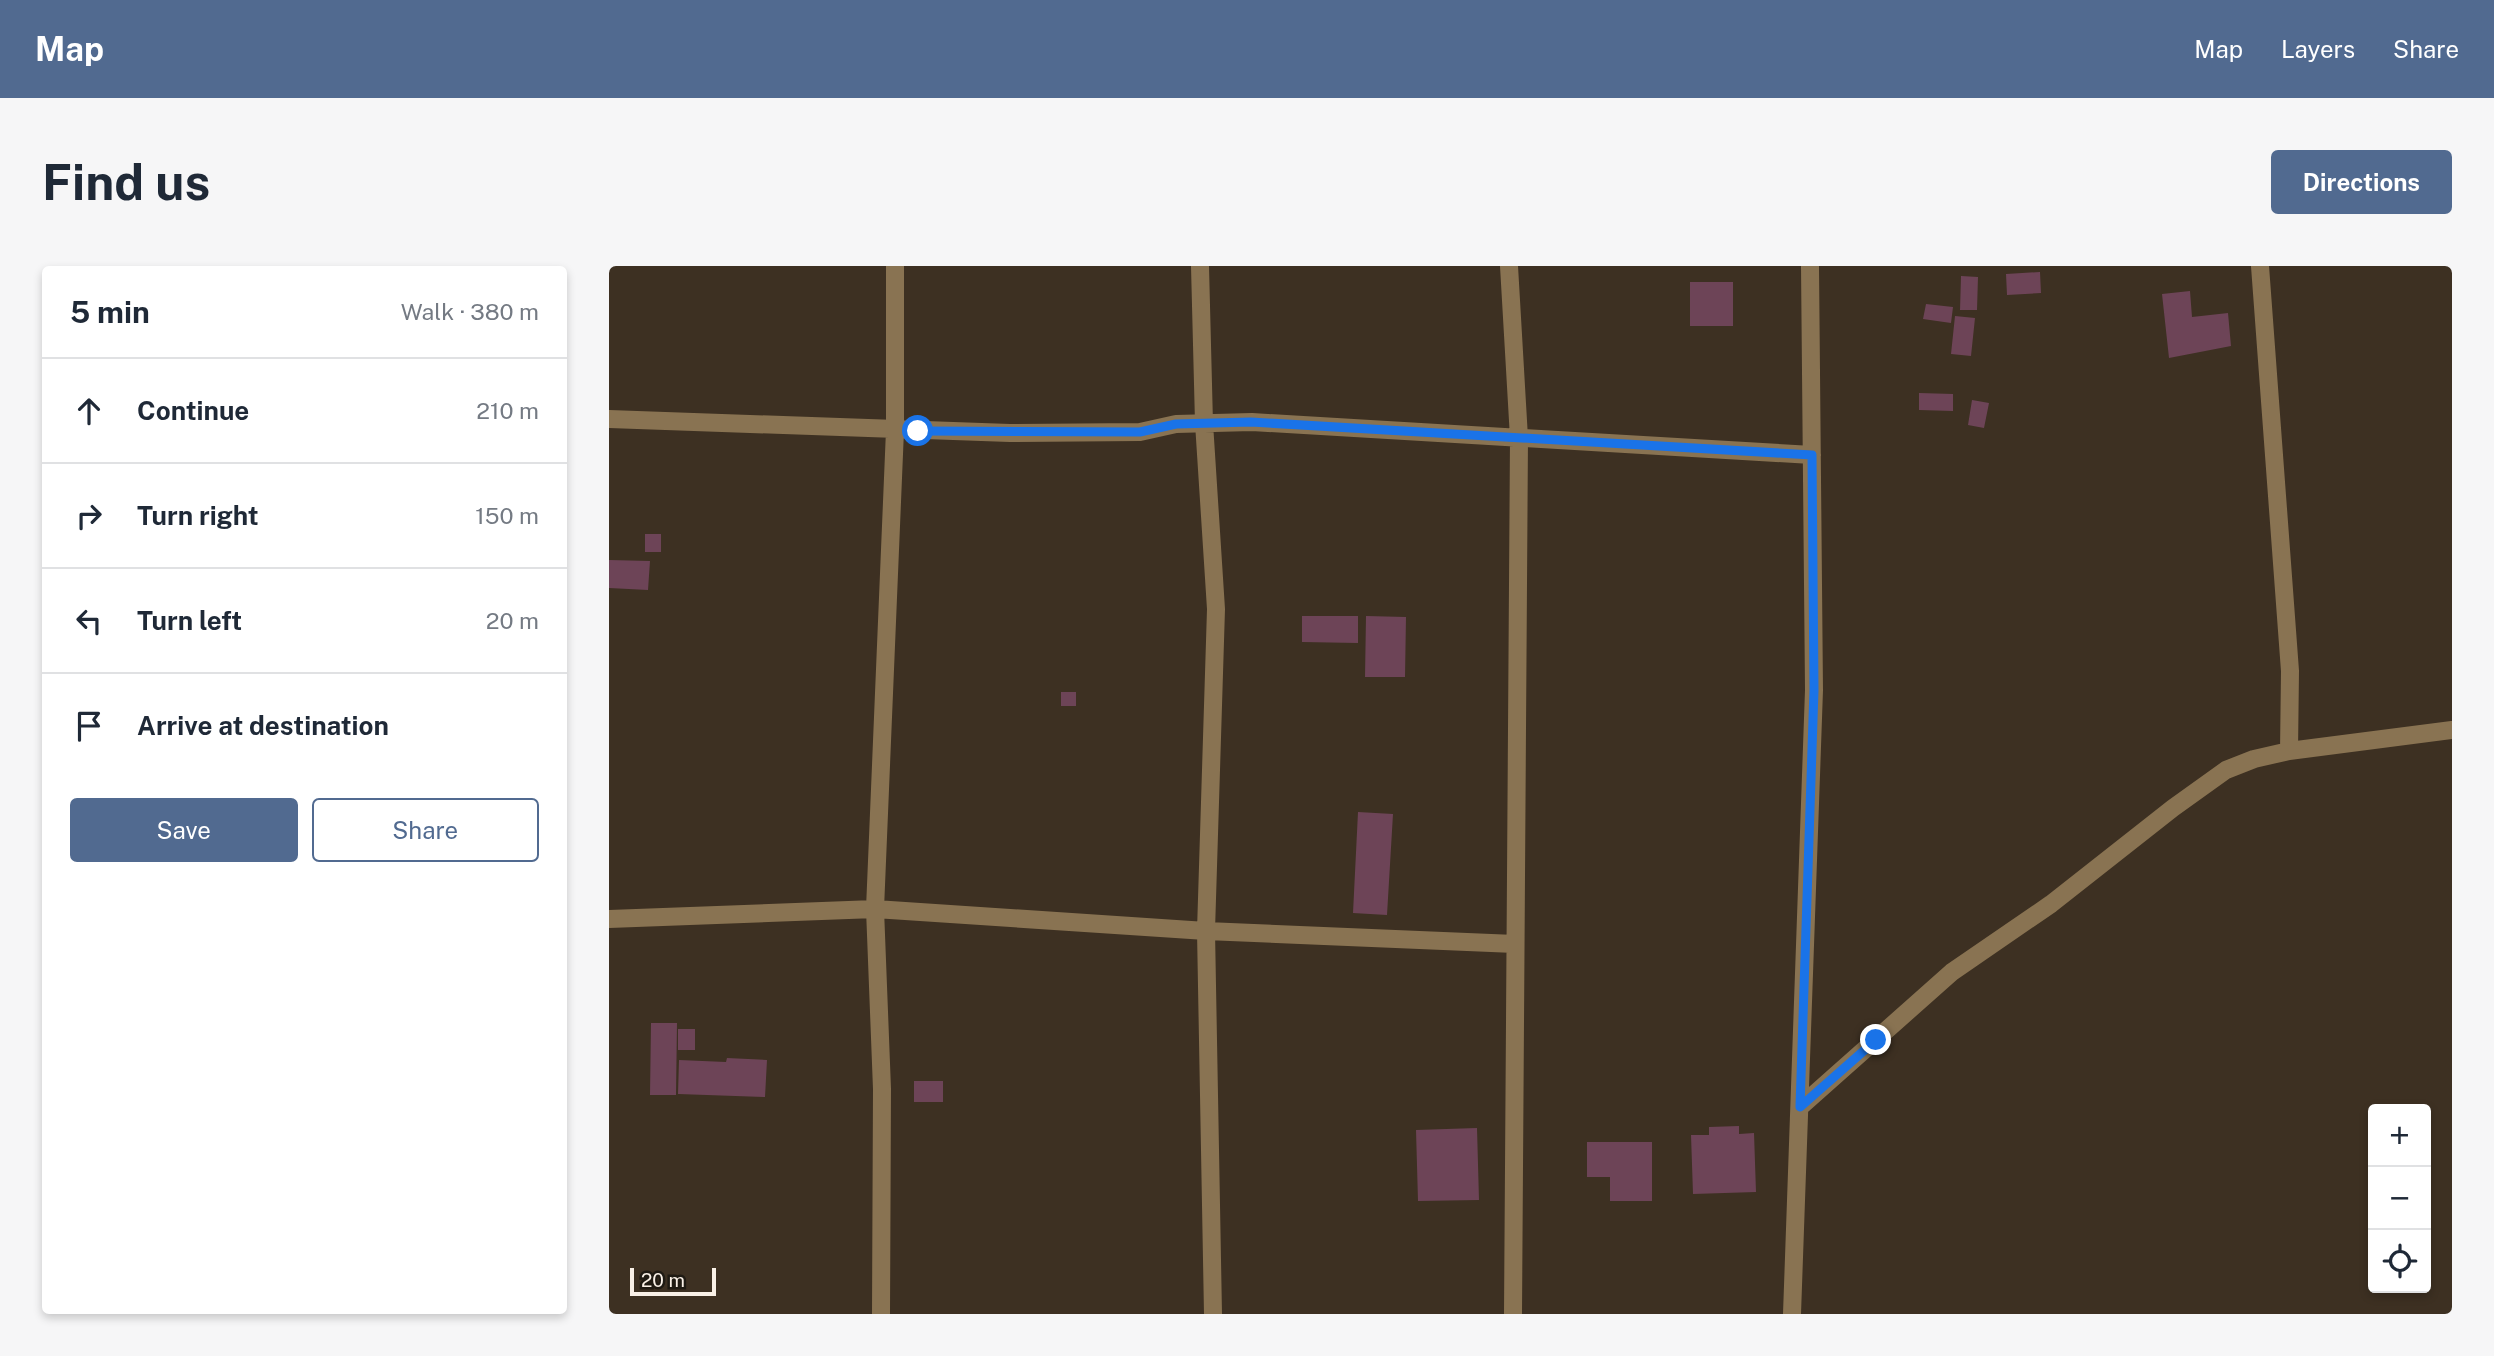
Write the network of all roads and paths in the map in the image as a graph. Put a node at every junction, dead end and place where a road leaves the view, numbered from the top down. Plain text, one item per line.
1 (895, 266) edge
2 (1200, 266) edge
3 (1509, 266) edge
4 (1810, 266) edge
5 (2260, 266) edge
6 (609, 419) edge
7 (1203, 423) junction
8 (895, 430) junction
9 (1519, 438) junction
10 (1812, 455) junction
11 (2452, 730) edge
12 (2289, 751) junction
13 (875, 909) junction
14 (609, 919) edge
15 (1206, 931) junction
16 (1515, 944) junction
17 (1800, 1107) junction
18 (881, 1314) edge
19 (1213, 1314) edge
20 (1513, 1314) edge
21 (1792, 1314) edge

1 - 8 street
2 - 7 street
3 - 9 street
4 - 10 street
5 - 12 street
6 - 8 street
7 - 8 street
7 - 9 street
7 - 15 street
8 - 13 street
9 - 10 street
9 - 16 street
10 - 17 street
11 - 12 street
12 - 17 street
13 - 14 street
13 - 15 street
13 - 18 street
15 - 16 street
15 - 19 street
16 - 20 street
17 - 21 street

